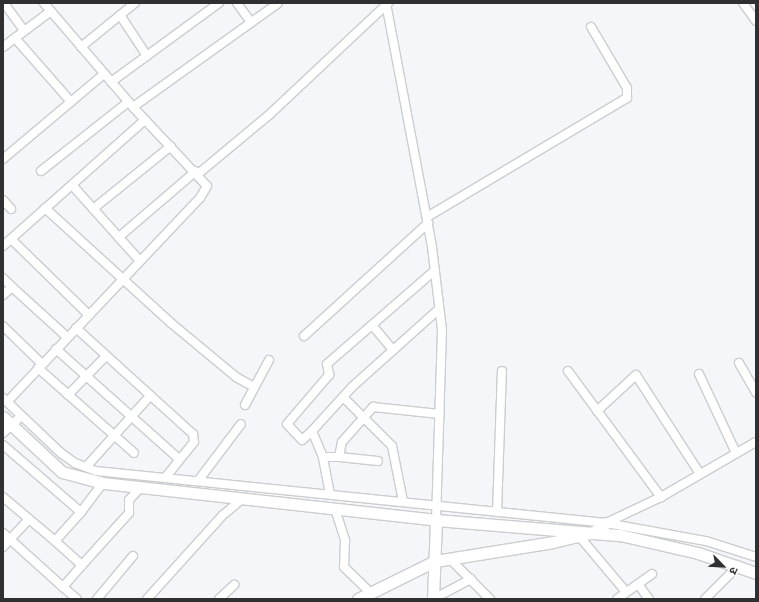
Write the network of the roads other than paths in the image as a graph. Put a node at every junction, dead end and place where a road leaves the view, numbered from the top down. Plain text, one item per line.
1 (4, 3) edge
2 (44, 3) edge
3 (134, 3) edge
4 (219, 3) edge
5 (237, 3) edge
6 (278, 3) edge
7 (743, 3) edge
8 (387, 4) edge
9 (51, 11) junction
10 (120, 15) junction
11 (756, 21) edge
12 (251, 22) junction
13 (591, 27) dead end
14 (24, 31) junction
15 (15, 38) junction
16 (3, 47) edge
17 (81, 47) junction
18 (147, 56) junction
19 (104, 74) junction
20 (111, 82) junction
21 (71, 102) junction
22 (130, 105) junction
23 (145, 120) junction
24 (171, 146) junction
25 (3, 159) edge
26 (41, 171) dead end
27 (197, 173) junction
28 (72, 185) junction
29 (3, 200) edge
30 (45, 208) junction
31 (11, 209) dead end
32 (93, 209) junction
33 (428, 220) junction
34 (119, 237) junction
35 (11, 239) junction
36 (3, 246) edge
37 (140, 262) junction
38 (434, 270) junction
39 (3, 278) edge
40 (122, 280) junction
41 (12, 287) junction
42 (3, 295) edge
43 (438, 310) junction
44 (89, 315) junction
45 (372, 325) junction
46 (3, 326) edge
47 (76, 328) junction
48 (304, 336) dead end
49 (67, 337) junction
50 (56, 349) junction
51 (393, 350) junction
52 (105, 356) junction
53 (269, 360) dead end
54 (739, 363) dead end
55 (40, 366) junction
56 (502, 371) dead end
57 (568, 371) dead end
58 (699, 374) dead end
59 (86, 375) junction
60 (254, 387) junction
61 (756, 392) edge
62 (68, 395) junction
63 (150, 396) junction
64 (343, 397) junction
65 (5, 400) edge
66 (245, 405) dead end
67 (597, 410) junction
68 (440, 414) junction
69 (132, 417) junction
70 (365, 418) junction
71 (14, 419) edge
72 (241, 424) dead end
73 (312, 431) junction
74 (3, 433) edge
75 (115, 436) junction
76 (756, 442) edge
77 (3, 445) edge
78 (134, 453) dead end
79 (736, 453) junction
80 (339, 456) junction
81 (322, 457) junction
82 (180, 459) junction
83 (378, 461) dead end
84 (86, 467) junction
85 (700, 474) junction
86 (165, 478) junction
87 (198, 482) junction
88 (103, 483) junction
89 (140, 488) junction
90 (330, 494) junction
91 (3, 497) edge
92 (292, 497) junction
93 (661, 497) junction
94 (241, 500) junction
95 (403, 502) junction
96 (335, 510) junction
97 (81, 512) junction
98 (497, 512) junction
99 (436, 513) junction
100 (29, 519) junction
101 (600, 528) junction
102 (3, 533) edge
103 (579, 536) junction
104 (10, 539) junction
105 (55, 541) junction
106 (3, 547) edge
107 (133, 556) dead end
108 (756, 557) edge
109 (450, 559) junction
110 (435, 561) junction
111 (82, 566) junction
112 (738, 566) junction
113 (756, 573) edge
114 (652, 574) dead end
115 (471, 579) junction
116 (638, 584) junction
117 (234, 585) dead end
118 (63, 587) junction
119 (370, 592) junction
120 (626, 592) junction
121 (77, 599) edge
122 (97, 599) edge
123 (147, 599) edge
124 (219, 599) edge
125 (358, 599) edge
126 (433, 599) edge
127 (490, 599) edge
128 (617, 599) edge
129 (649, 599) edge
130 (705, 599) edge

1 - 14 street
2 - 9 street
3 - 10 street
4 - 18 street
5 - 12 street
6 - 12 street
7 - 11 street
8 - 27 street
8 - 33 street
9 - 14 street
9 - 17 street
10 - 17 street
10 - 18 street
12 - 22 street
13 - 33 street
14 - 15 street
15 - 16 street
15 - 21 street
17 - 19 street
18 - 20 street
19 - 20 street
19 - 21 street
20 - 22 street
21 - 25 street
22 - 23 street
22 - 26 street
23 - 24 street
23 - 28 street
24 - 27 street
24 - 32 street
27 - 34 street
27 - 37 street
28 - 30 street
28 - 32 street
29 - 31 street
30 - 35 street
30 - 40 street
32 - 34 street
33 - 38 street
33 - 48 street
34 - 37 street
35 - 36 street
35 - 44 street
37 - 40 street
38 - 43 street
38 - 45 street
39 - 41 street
40 - 44 street
40 - 60 street
41 - 42 street
41 - 49 street
43 - 51 street
43 - 68 street
44 - 47 street
45 - 51 street
45 - 73 street
46 - 55 street
47 - 49 street
47 - 52 street
49 - 50 street
50 - 55 street
50 - 59 street
51 - 64 street
52 - 59 street
52 - 63 street
53 - 60 street
54 - 61 street
55 - 62 street
55 - 65 street
56 - 98 street
57 - 67 street
58 - 79 street
59 - 62 street
59 - 69 street
60 - 66 street
62 - 75 street
63 - 69 street
63 - 82 street
64 - 70 street
64 - 73 street
65 - 71 street
67 - 85 street
67 - 93 street
68 - 70 street
68 - 99 street
69 - 75 street
69 - 82 street
70 - 80 street
70 - 95 street
71 - 74 street
71 - 84 street
71 - 88 street
72 - 87 street
73 - 81 street
75 - 78 street
75 - 84 street
76 - 79 street
77 - 97 street
79 - 85 street
80 - 81 street
80 - 83 street
81 - 90 street
82 - 86 street
84 - 86 street
85 - 93 street
86 - 87 street
87 - 92 street
88 - 89 street
88 - 97 street
89 - 94 street
89 - 111 street
90 - 92 street
90 - 95 street
91 - 100 street
92 - 94 street
92 - 96 street
93 - 101 street
94 - 123 street
95 - 99 street
96 - 99 street
96 - 119 street
97 - 105 street
98 - 99 street
98 - 101 street
99 - 101 street
99 - 110 street
100 - 104 street
100 - 105 street
101 - 103 street
101 - 108 street
101 - 112 street
102 - 104 street
103 - 109 street
103 - 120 street
104 - 106 street
104 - 118 street
105 - 111 street
107 - 122 street
109 - 110 street
109 - 115 street
110 - 119 street
110 - 126 street
111 - 118 street
112 - 113 street
112 - 130 street
114 - 116 street
115 - 126 street
115 - 127 street
116 - 120 street
116 - 129 street
117 - 124 street
118 - 121 street
119 - 125 street
120 - 128 street

